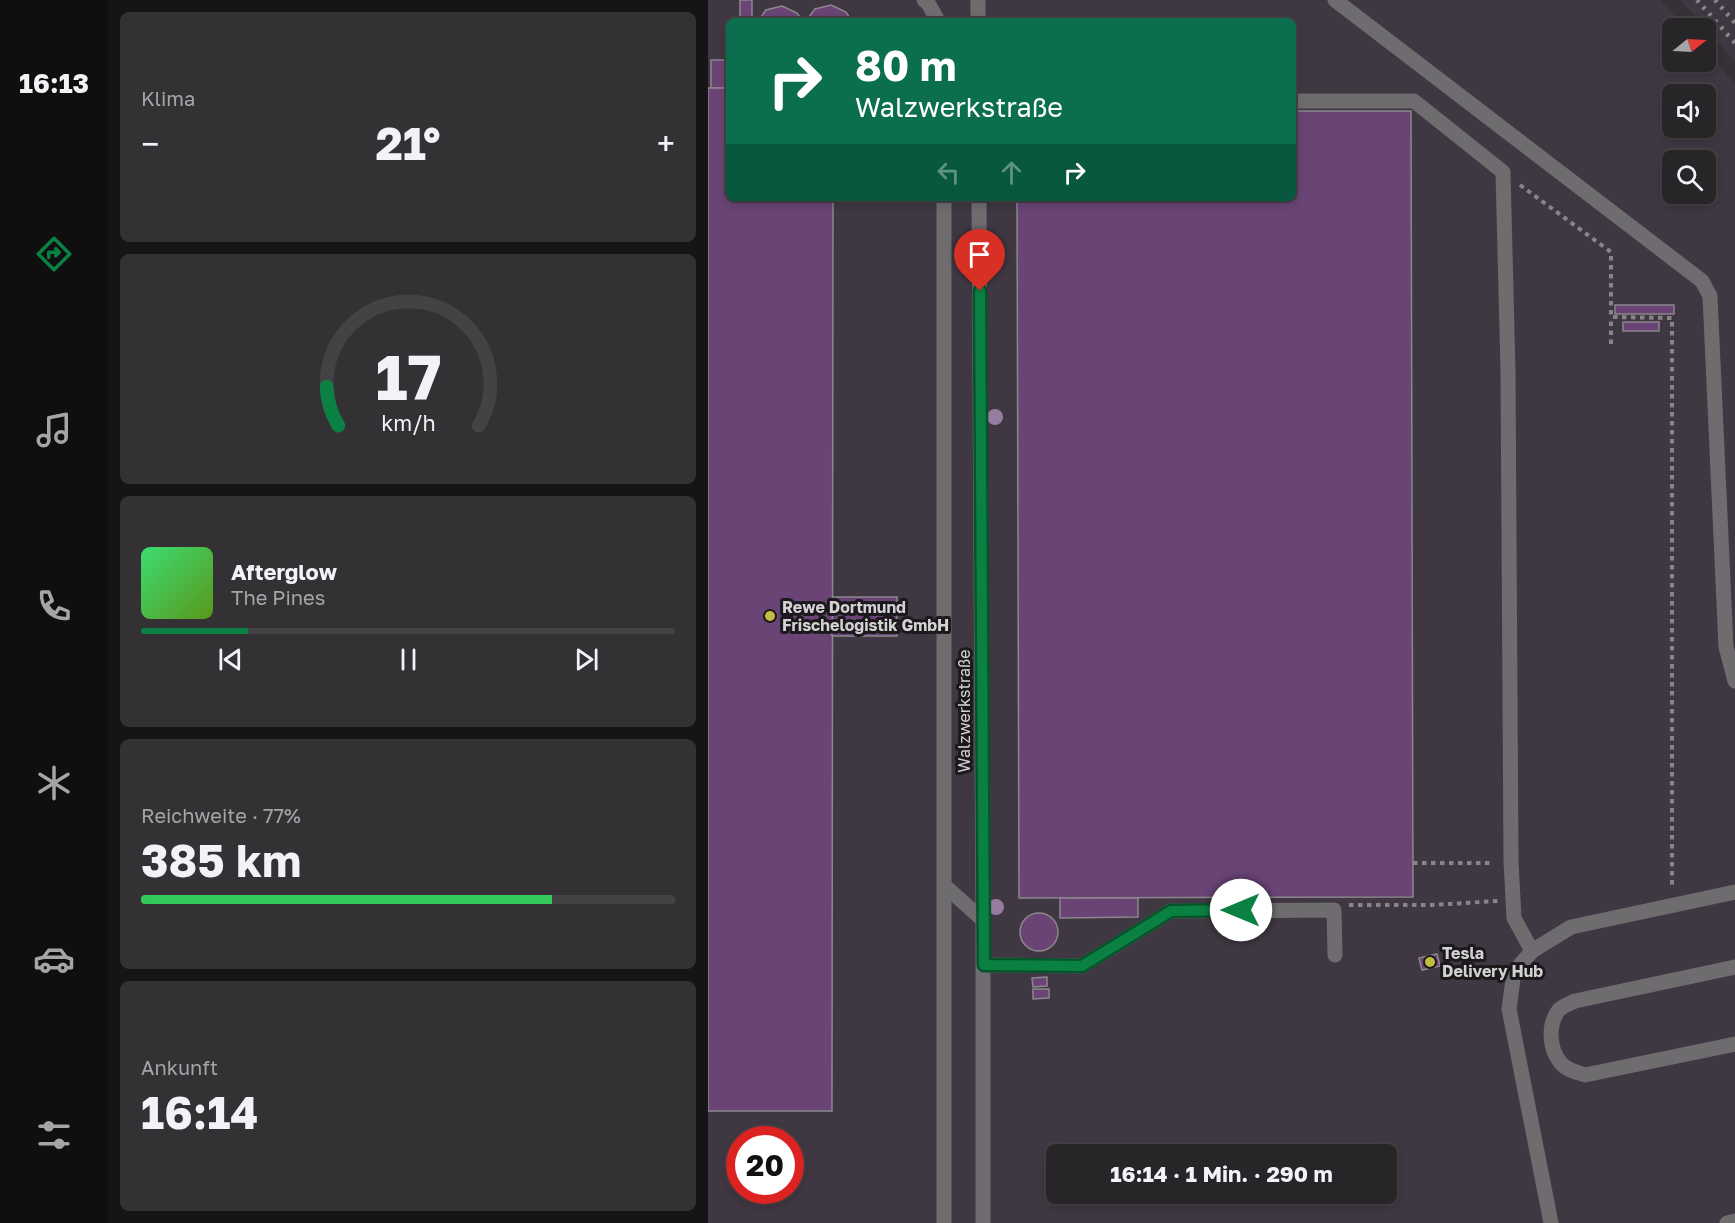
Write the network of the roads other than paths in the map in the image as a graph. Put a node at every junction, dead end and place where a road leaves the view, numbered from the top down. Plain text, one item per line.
1 (924, 0) edge
2 (978, 0) edge
3 (1335, 0) edge
4 (936, 18) edge
5 (978, 18) edge
6 (1296, 101) edge
7 (944, 201) edge
8 (979, 201) edge
9 (1735, 681) edge
10 (945, 886) junction
11 (1735, 892) edge
12 (983, 920) junction
13 (1532, 951) junction
14 (1335, 955) dead end
15 (984, 965) junction
16 (1735, 967) edge
17 (1735, 1044) edge
18 (1735, 1221) edge
19 (944, 1223) edge
20 (983, 1223) edge
21 (1551, 1223) edge
22 (1727, 1223) edge

1 - 4 street
2 - 5 street
3 - 9 street
6 - 13 street
7 - 10 street
8 - 12 street, Walzwerkstraße
10 - 12 street
10 - 19 street
11 - 13 street
12 - 15 street, Walzwerkstraße
13 - 21 street
14 - 15 street
15 - 20 street, Walzwerkstraße
16 - 17 street
18 - 22 street

